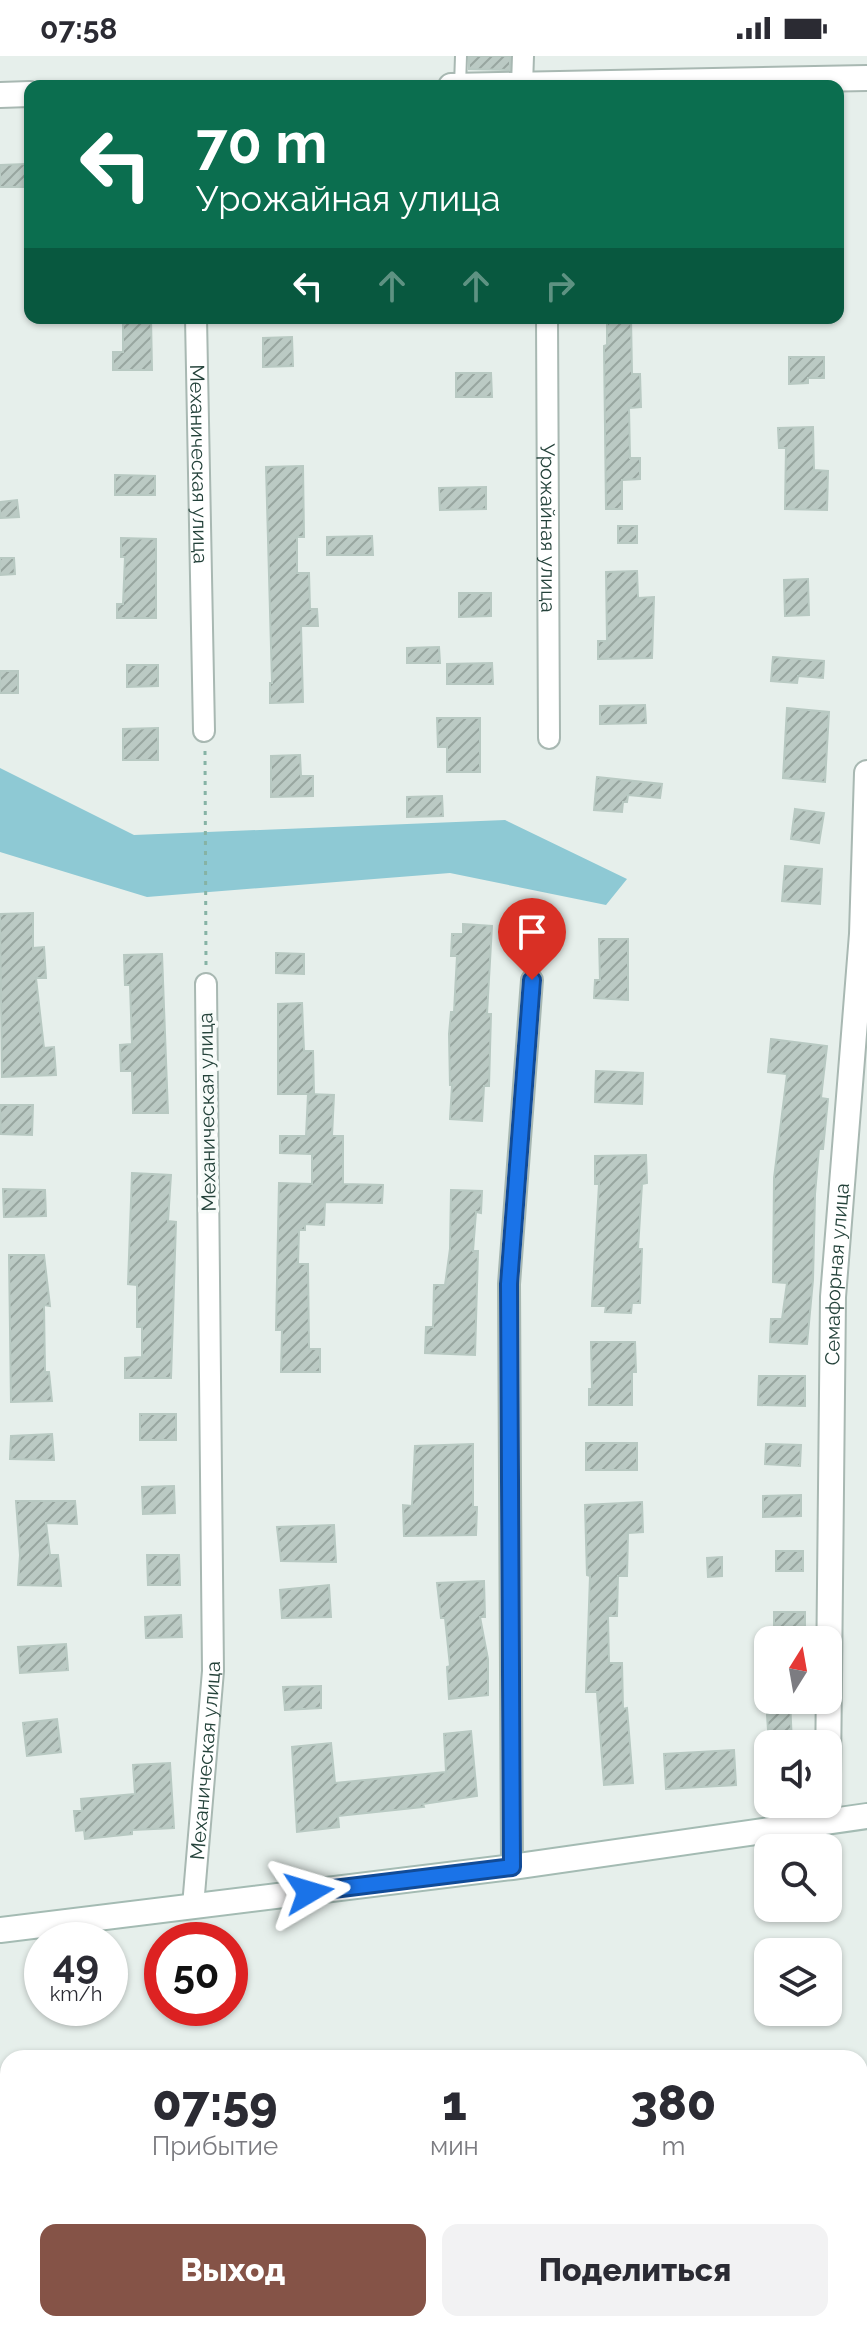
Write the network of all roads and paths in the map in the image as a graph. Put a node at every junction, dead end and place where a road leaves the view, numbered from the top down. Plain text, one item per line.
1 (461, 56) edge
2 (523, 56) edge
3 (867, 78) edge
4 (460, 80) edge
5 (535, 80) edge
6 (773, 80) edge
7 (24, 94) edge
8 (0, 95) edge
9 (196, 324) edge
10 (547, 324) edge
11 (204, 731) joint
12 (549, 738) dead end
13 (867, 773) edge
14 (864, 934) edge
15 (532, 980) dead end
16 (206, 984) joint
17 (828, 1730) edge
18 (842, 1813) edge
19 (867, 1816) edge
20 (794, 1818) edge
21 (512, 1867) junction
22 (193, 1906) junction
23 (0, 1930) edge

1 - 4 lane
2 - 5 street
3 - 6 street
7 - 8 street
9 - 11 street, Механическая улица
10 - 12 street, Урожайная улица
11 - 16 path, Механическая улица
13 - 14 street, Семафорная улица
14 - 17 street, Семафорная улица
15 - 21 street
16 - 22 street, Механическая улица
18 - 19 street
20 - 21 street
21 - 22 street
22 - 23 street

